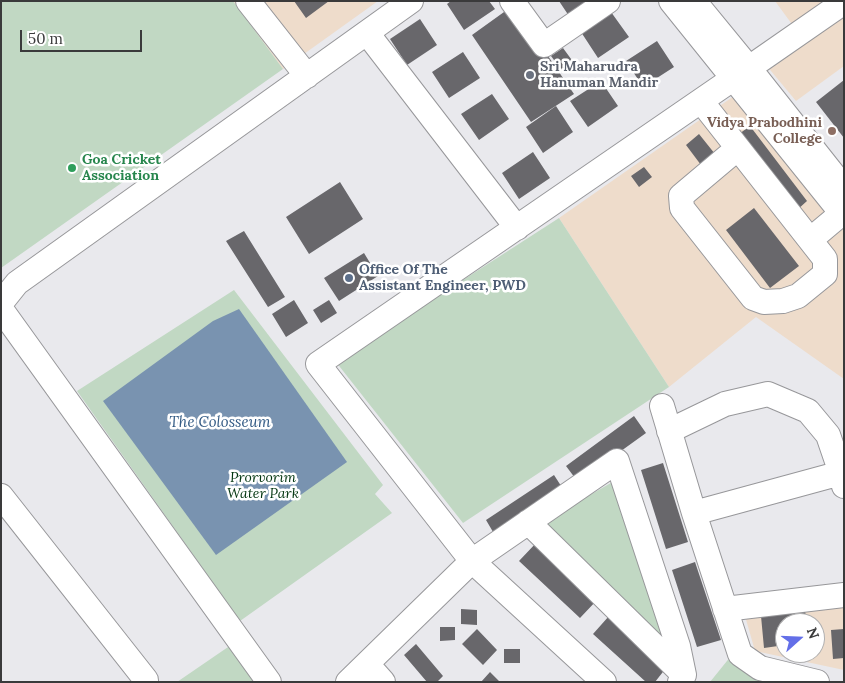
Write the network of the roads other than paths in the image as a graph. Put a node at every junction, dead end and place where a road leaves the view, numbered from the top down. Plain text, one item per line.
1 (248, 1) edge
2 (512, 1) edge
3 (608, 1) edge
4 (671, 1) edge
5 (694, 1) edge
6 (844, 2) edge
7 (399, 4) edge
8 (367, 33) junction
9 (741, 73) junction
10 (307, 76) junction
11 (702, 101) junction
12 (738, 148) junction
13 (844, 188) edge
14 (843, 215) edge
15 (517, 228) junction
16 (810, 240) junction
17 (1, 303) edge
18 (1, 309) edge
19 (662, 406) dead end
20 (669, 431) junction
21 (843, 480) edge
22 (1, 496) edge
23 (694, 512) junction
24 (528, 522) junction
25 (472, 561) junction
26 (844, 595) edge
27 (725, 609) junction
28 (367, 664) junction
29 (682, 678) edge
30 (144, 682) edge
31 (269, 682) edge
32 (348, 682) edge
33 (383, 682) edge
34 (604, 682) edge
35 (817, 682) edge

1 - 10 street
2 - 3 street
4 - 9 street
5 - 9 street
6 - 9 street
7 - 8 street
8 - 10 street
8 - 15 street
9 - 11 street
9 - 13 street
9 - 14 street
10 - 17 street
11 - 12 street
11 - 15 street
12 - 16 street
12 - 16 street
14 - 16 street
15 - 25 street
18 - 31 street
19 - 20 street
20 - 21 street
20 - 23 street
21 - 23 street
22 - 30 street
23 - 27 street
24 - 25 street
24 - 29 street
24 - 29 street
25 - 28 street
25 - 34 street
26 - 27 street
27 - 35 street
28 - 32 street
28 - 33 street

